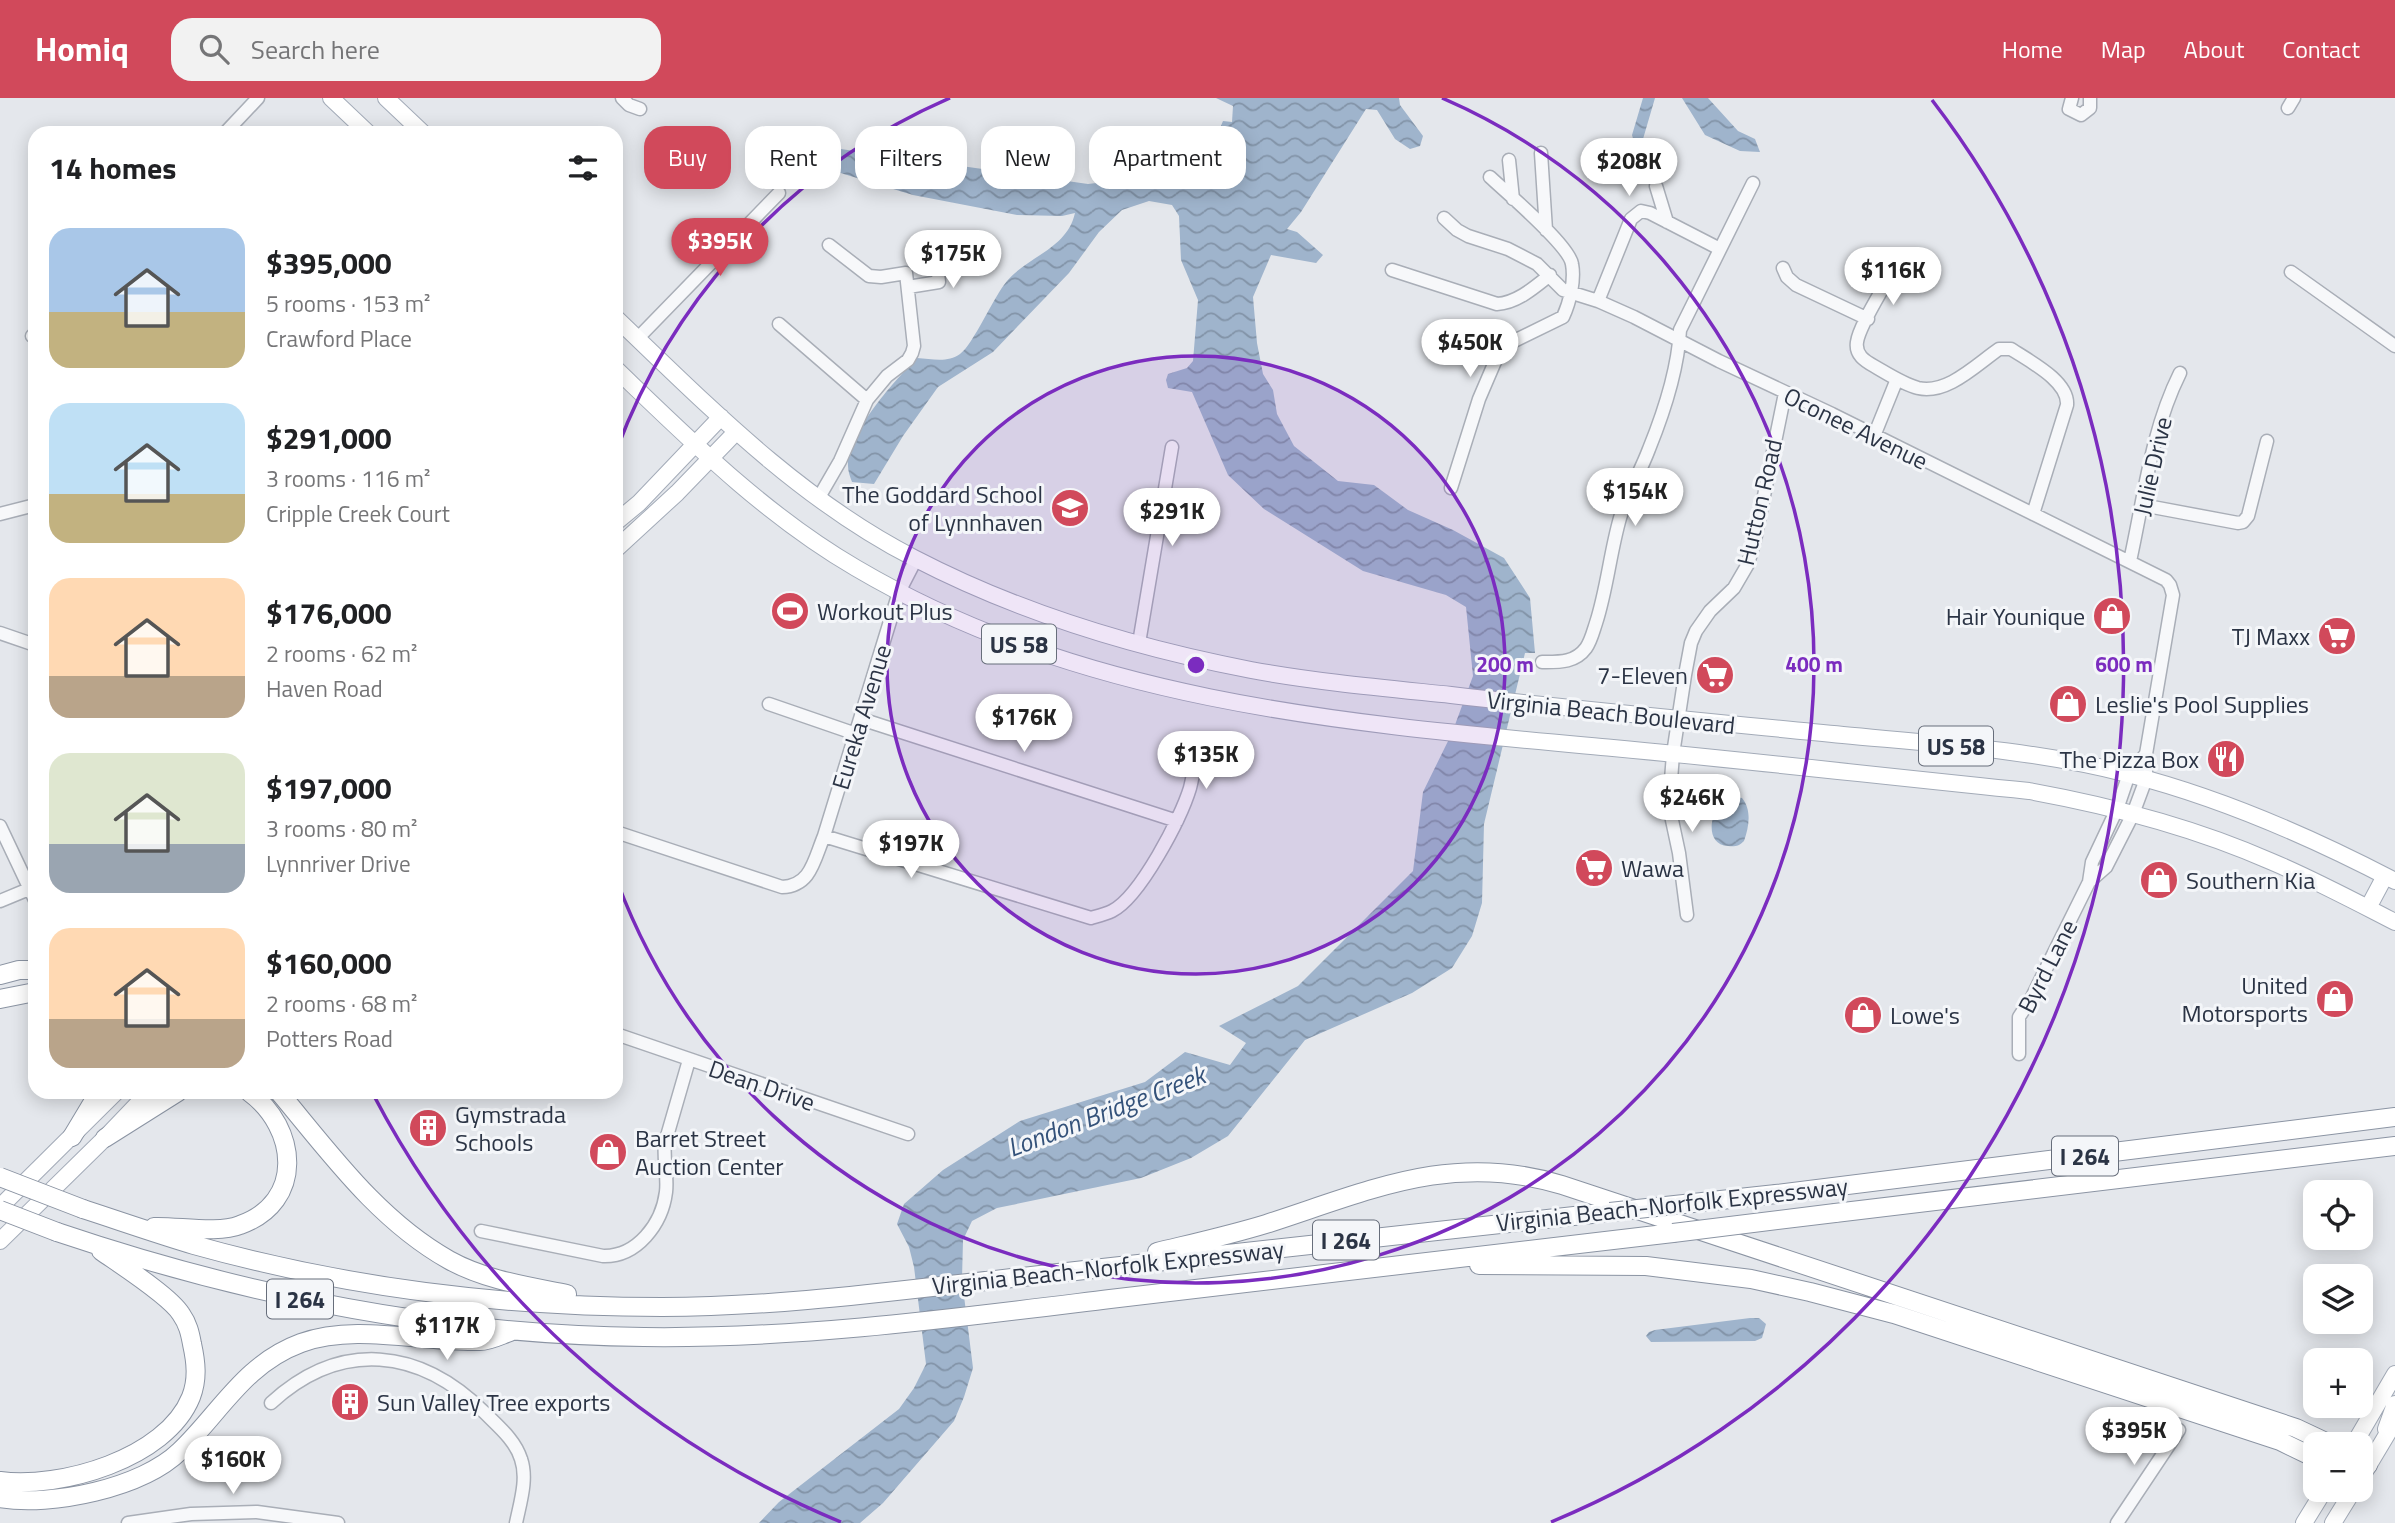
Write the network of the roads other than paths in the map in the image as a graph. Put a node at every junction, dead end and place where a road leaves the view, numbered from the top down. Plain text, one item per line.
1 (258, 98) edge
2 (331, 98) edge
3 (386, 98) edge
4 (622, 98) edge
5 (2072, 98) edge
6 (2090, 98) edge
7 (639, 109) dead end
8 (232, 126) edge
9 (361, 126) edge
10 (416, 126) edge
11 (1541, 153) dead end
12 (1509, 160) dead end
13 (1490, 177) dead end
14 (1754, 183) dead end
15 (1656, 186) dead end
16 (779, 193) dead end
17 (1513, 199) junction
18 (1444, 218) dead end
19 (1667, 222) junction
20 (1546, 230) junction
21 (829, 245) dead end
22 (934, 248) dead end
23 (1720, 249) junction
24 (1783, 268) dead end
25 (1392, 270) dead end
26 (1901, 272) dead end
27 (2291, 272) dead end
28 (1550, 275) junction
29 (908, 287) junction
30 (1571, 294) junction
31 (1598, 301) junction
32 (1868, 318) junction
33 (779, 324) dead end
34 (623, 325) edge
35 (638, 339) junction
36 (1679, 340) junction
37 (2395, 346) edge
38 (2180, 373) dead end
39 (623, 376) edge
40 (1897, 379) junction
41 (1785, 393) junction
42 (867, 400) junction
43 (720, 417) junction
44 (737, 432) junction
45 (1874, 436) junction
46 (2267, 440) dead end
47 (695, 444) junction
48 (1172, 447) dead end
49 (711, 459) junction
50 (1451, 488) dead end
51 (818, 499) junction
52 (2142, 505) junction
53 (28, 507) edge
54 (0, 513) edge
55 (2033, 514) junction
56 (623, 516) edge
57 (623, 543) edge
58 (916, 559) junction
59 (2130, 561) junction
60 (2170, 585) joint
61 (899, 592) junction
62 (0, 633) edge
63 (28, 643) edge
64 (1139, 643) junction
65 (1542, 662) dead end
66 (769, 704) dead end
67 (861, 719) junction
68 (1679, 719) junction
69 (856, 734) junction
70 (1198, 751) dead end
71 (1673, 754) junction
72 (2146, 754) junction
73 (2129, 774) junction
74 (2146, 779) junction
75 (2117, 809) junction
76 (2133, 814) junction
77 (1177, 821) junction
78 (0, 826) edge
79 (623, 834) edge
80 (824, 836) junction
81 (2390, 878) edge
82 (2089, 881) junction
83 (28, 886) edge
84 (28, 896) edge
85 (0, 901) edge
86 (2368, 908) junction
87 (1687, 915) dead end
88 (2395, 922) edge
89 (28, 970) edge
90 (0, 975) edge
91 (28, 993) edge
92 (0, 999) edge
93 (623, 1036) edge
94 (2019, 1054) dead end
95 (689, 1060) junction
96 (95, 1099) edge
97 (110, 1099) edge
98 (142, 1099) edge
99 (167, 1099) edge
100 (257, 1099) edge
101 (285, 1099) edge
102 (2395, 1117) edge
103 (908, 1134) dead end
104 (72, 1137) junction
105 (105, 1138) junction
106 (2395, 1146) edge
107 (0, 1177) edge
108 (0, 1208) edge
109 (137, 1227) junction
110 (481, 1231) dead end
111 (0, 1241) edge
112 (90, 1243) junction
113 (1419, 1263) junction
114 (1082, 1270) junction
115 (629, 1307) junction
116 (514, 1331) junction
117 (2395, 1374) edge
118 (271, 1403) dead end
119 (2395, 1404) edge
120 (2395, 1421) edge
121 (2179, 1430) dead end
122 (2304, 1432) edge
123 (2361, 1432) edge
124 (2382, 1442) junction
125 (2303, 1452) edge
126 (2373, 1454) edge
127 (0, 1481) edge
128 (0, 1498) edge
129 (2317, 1502) edge
130 (2346, 1502) edge
131 (128, 1523) edge
132 (338, 1523) edge
133 (516, 1523) edge
134 (2118, 1523) edge
135 (2304, 1523) edge
136 (2333, 1523) edge

1 - 8 street
2 - 9 main road
3 - 10 main road
4 - 7 street
5 - 6 street
11 - 20 street
12 - 17 street
13 - 17 street
14 - 23 street
15 - 19 street
16 - 35 street
17 - 20 street
18 - 28 street
19 - 23 street
19 - 31 street
20 - 30 street
21 - 29 street
22 - 29 street
23 - 36 street
24 - 32 street
25 - 28 street
26 - 32 street
27 - 37 street
28 - 30 street
29 - 42 street
30 - 31 street, Oconee Avenue
30 - 50 street
31 - 36 street, Oconee Avenue
32 - 40 street
33 - 42 street
34 - 35 main road, Virginia Beach Boulevard / US 58
35 - 43 main road, Virginia Beach Boulevard / US 58
36 - 41 street, Oconee Avenue
36 - 65 street
38 - 52 street, Julie Drive
39 - 47 main road, Virginia Beach Boulevard / US 58
40 - 45 street
40 - 55 street
41 - 45 street, Oconee Avenue
41 - 68 street, Hutton Road
42 - 51 street
43 - 44 main road, Virginia Beach Boulevard / US 58
43 - 47 main road
44 - 49 main road
44 - 51 main road, Virginia Beach Boulevard / US 58
45 - 55 street, Oconee Avenue
46 - 52 street
47 - 49 main road, Virginia Beach Boulevard / US 58
47 - 56 main road
48 - 64 street
49 - 57 main road
49 - 61 main road, Virginia Beach Boulevard / US 58
51 - 58 main road, Virginia Beach Boulevard / US 58
52 - 59 street, Julie Drive
53 - 54 street
55 - 59 street, Oconee Avenue
58 - 61 street, Eureka Avenue
58 - 64 main road, Virginia Beach Boulevard / US 58
59 - 60 street, Oconee Avenue
60 - 72 street, Byrd Lane
61 - 67 street, Eureka Avenue
61 - 71 main road, Virginia Beach Boulevard / US 58
62 - 63 street
64 - 68 main road, Virginia Beach Boulevard / US 58
66 - 69 street
67 - 69 street, Eureka Avenue
67 - 77 street
68 - 71 street, Hutton Road
68 - 73 main road, Virginia Beach Boulevard / US 58
69 - 80 street, Eureka Avenue
70 - 77 street
71 - 75 main road, Virginia Beach Boulevard / US 58
71 - 87 street, Hutton Road
72 - 73 street, Byrd Lane
72 - 74 street, Byrd Lane
73 - 74 main road, Virginia Beach Boulevard / US 58
73 - 75 street, Byrd Lane
74 - 76 street, Byrd Lane
74 - 81 main road, Virginia Beach Boulevard / US 58
75 - 76 main road, Virginia Beach Boulevard / US 58
75 - 82 street, Byrd Lane
76 - 82 street, Byrd Lane
76 - 86 main road, Virginia Beach Boulevard / US 58
77 - 80 street
78 - 83 street
79 - 80 street, Eureka Avenue
81 - 86 main road
82 - 94 street, Byrd Lane
84 - 85 street
86 - 88 main road, Virginia Beach Boulevard / US 58
89 - 90 highway
91 - 92 highway
93 - 95 street, Dean Drive
95 - 103 street, Dean Drive
95 - 110 street
96 - 104 highway
97 - 104 main road
98 - 105 main road
99 - 105 highway
100 - 109 highway
101 - 115 highway
102 - 114 highway, Virginia Beach-Norfolk Expressway / I 264, bridge
104 - 108 main road
105 - 111 main road
106 - 113 highway, Virginia Beach-Norfolk Expressway / I 264, bridge
107 - 109 highway, Virginia Beach-Norfolk Expressway / I 264, bridge
108 - 112 highway, Virginia Beach-Norfolk Expressway / I 264, bridge
109 - 115 highway, Virginia Beach-Norfolk Expressway / I 264
112 - 116 highway, Virginia Beach-Norfolk Expressway / I 264
112 - 127 highway
113 - 116 highway, Virginia Beach-Norfolk Expressway / I 264
113 - 125 highway
114 - 115 highway, Virginia Beach-Norfolk Expressway / I 264
114 - 122 highway
116 - 128 highway
117 - 123 main road
118 - 133 street
119 - 124 main road
120 - 124 main road
121 - 134 street
124 - 126 main road
129 - 135 main road
130 - 136 main road
131 - 132 street

